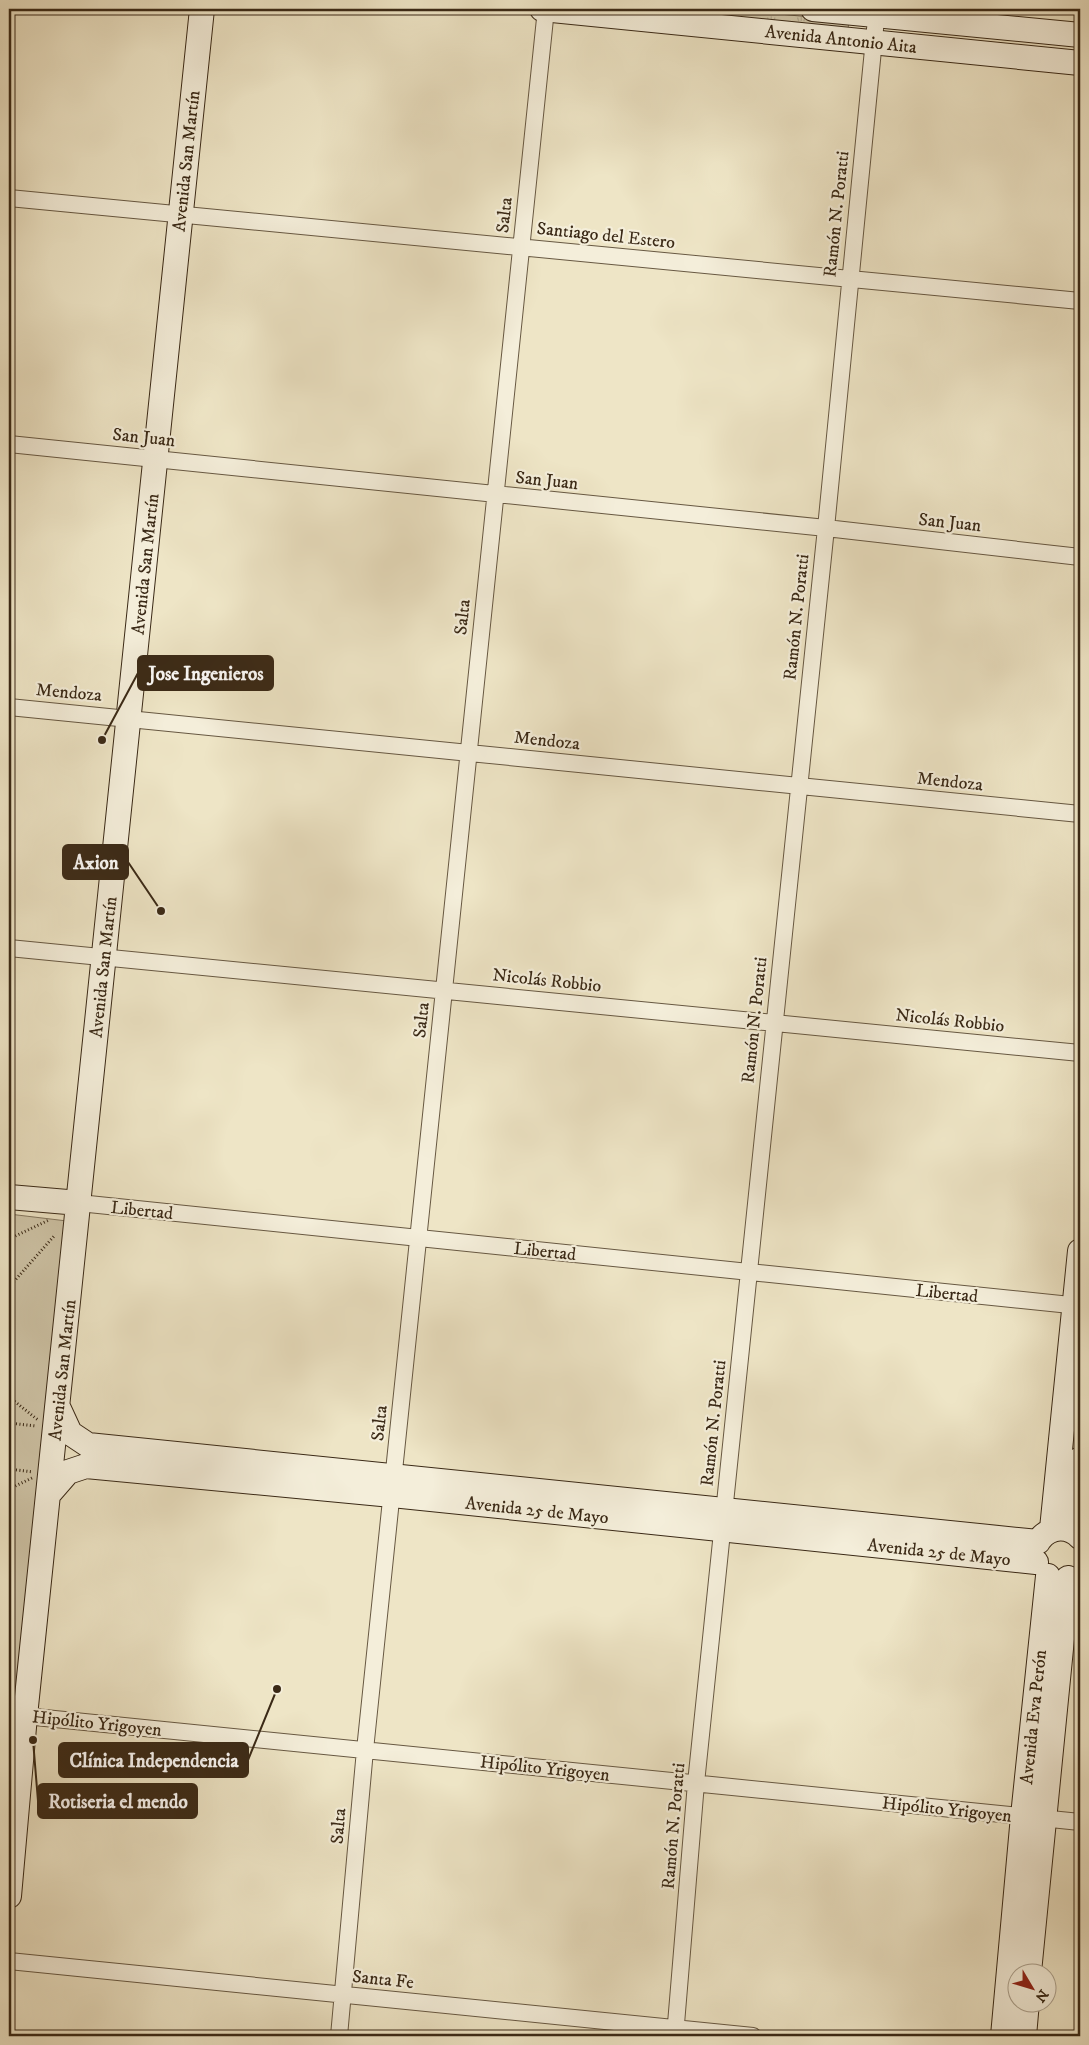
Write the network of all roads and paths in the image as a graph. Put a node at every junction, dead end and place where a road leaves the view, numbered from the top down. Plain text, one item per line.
1 (202, 9) edge
2 (544, 9) edge
3 (813, 9) edge
4 (877, 12) edge
5 (1080, 35) edge
6 (874, 42) junction
7 (1080, 63) edge
8 (9, 198) edge
9 (181, 213) junction
10 (521, 246) junction
11 (850, 278) junction
12 (1080, 301) edge
13 (9, 444) edge
14 (156, 458) junction
15 (495, 494) junction
16 (826, 528) junction
17 (1080, 557) edge
18 (9, 707) edge
19 (129, 718) junction
20 (468, 752) junction
21 (798, 785) junction
22 (1080, 814) edge
23 (9, 948) edge
24 (104, 957) junction
25 (444, 990) junction
26 (774, 1023) junction
27 (1080, 1053) edge
28 (9, 1197) edge
29 (79, 1203) junction
30 (52, 1219) dead end
31 (61, 1228) dead end
32 (418, 1238) junction
33 (9, 1240) edge
34 (1080, 1251) edge
35 (748, 1272) junction
36 (9, 1287) edge
37 (1078, 1306) edge
38 (9, 1397) edge
39 (58, 1407) junction
40 (39, 1421) dead end
41 (9, 1423) edge
42 (37, 1426) dead end
43 (1080, 1459) edge
44 (9, 1469) edge
45 (33, 1477) dead end
46 (45, 1484) junction
47 (393, 1485) junction
48 (9, 1489) edge
49 (723, 1519) junction
50 (1059, 1553) edge
51 (17, 1716) edge
52 (365, 1750) junction
53 (696, 1783) junction
54 (1033, 1817) junction
55 (1080, 1822) edge
56 (9, 1896) edge
57 (9, 1960) edge
58 (1029, 1962) edge
59 (344, 1995) junction
60 (1026, 2012) edge
61 (675, 2032) edge
62 (339, 2036) edge
63 (753, 2036) edge
64 (1003, 2036) edge
65 (1024, 2036) edge

1 - 9 main road, Avenida San Martín
2 - 6 main road, Avenida Antonio Aita
2 - 10 street, Salta
3 - 4 main road, Avenida Antonio Aita
4 - 5 main road, Avenida Antonio Aita
4 - 6 street, Ramón N. Poratti
6 - 7 main road, Avenida Antonio Aita
6 - 11 street, Ramón N. Poratti
8 - 9 street, Santiago del Estero
9 - 10 street, Santiago del Estero
9 - 14 main road, Avenida San Martín
10 - 11 street, Santiago del Estero
10 - 15 street, Salta
11 - 12 street, Santiago del Estero
11 - 16 street, Ramón N. Poratti
13 - 14 street, San Juan
14 - 15 street, San Juan
14 - 19 main road, Avenida San Martín
15 - 16 street, San Juan
15 - 20 street, Salta
16 - 17 street, San Juan
16 - 21 street, Ramón N. Poratti
18 - 19 street, Mendoza
19 - 20 street, Mendoza
19 - 24 main road, Avenida San Martín
20 - 21 street, Mendoza
20 - 25 street, Salta
21 - 22 street, Mendoza
21 - 26 street, Ramón N. Poratti
23 - 24 street, Nicolás Robbio
24 - 25 street, Nicolás Robbio
24 - 29 main road, Avenida San Martín
25 - 26 street, Nicolás Robbio
25 - 32 street, Salta
26 - 27 street, Nicolás Robbio
26 - 35 street, Ramón N. Poratti
28 - 29 main road, Libertad
29 - 32 street, Libertad
29 - 39 main road, Avenida San Martín
30 - 33 path
31 - 36 path
32 - 35 street, Libertad
32 - 47 street, Salta
34 - 37 main road, Avenida Eva Perón
35 - 37 street, Libertad
35 - 49 street, Ramón N. Poratti
37 - 50 main road, Avenida Eva Perón
38 - 40 path
39 - 46 main road, Avenida San Martín
39 - 47 main road, Avenida 25 de Mayo
41 - 42 path
43 - 50 main road, Avenida Eva Perón
44 - 46 path
45 - 48 path
46 - 47 main road, Avenida 25 de Mayo
46 - 51 main road, Avenida San Martín
47 - 49 main road, Avenida 25 de Mayo
47 - 52 street, Salta
49 - 50 main road, Avenida 25 de Mayo
49 - 53 street, Ramón N. Poratti
50 - 54 main road, Avenida Eva Perón
51 - 52 street, Hipólito Yrigoyen
51 - 56 main road, Avenida San Martín
52 - 53 street, Hipólito Yrigoyen
52 - 59 street, Salta
53 - 54 street, Hipólito Yrigoyen
53 - 61 street, Ramón N. Poratti
54 - 55 street, Hipólito Yrigoyen
54 - 58 main road, Avenida Eva Perón
54 - 64 main road, Avenida Eva Perón
57 - 59 street, Santa Fe
59 - 61 street, Santa Fe
59 - 62 street, Salta
60 - 65 main road
61 - 63 street, Santa Fe

